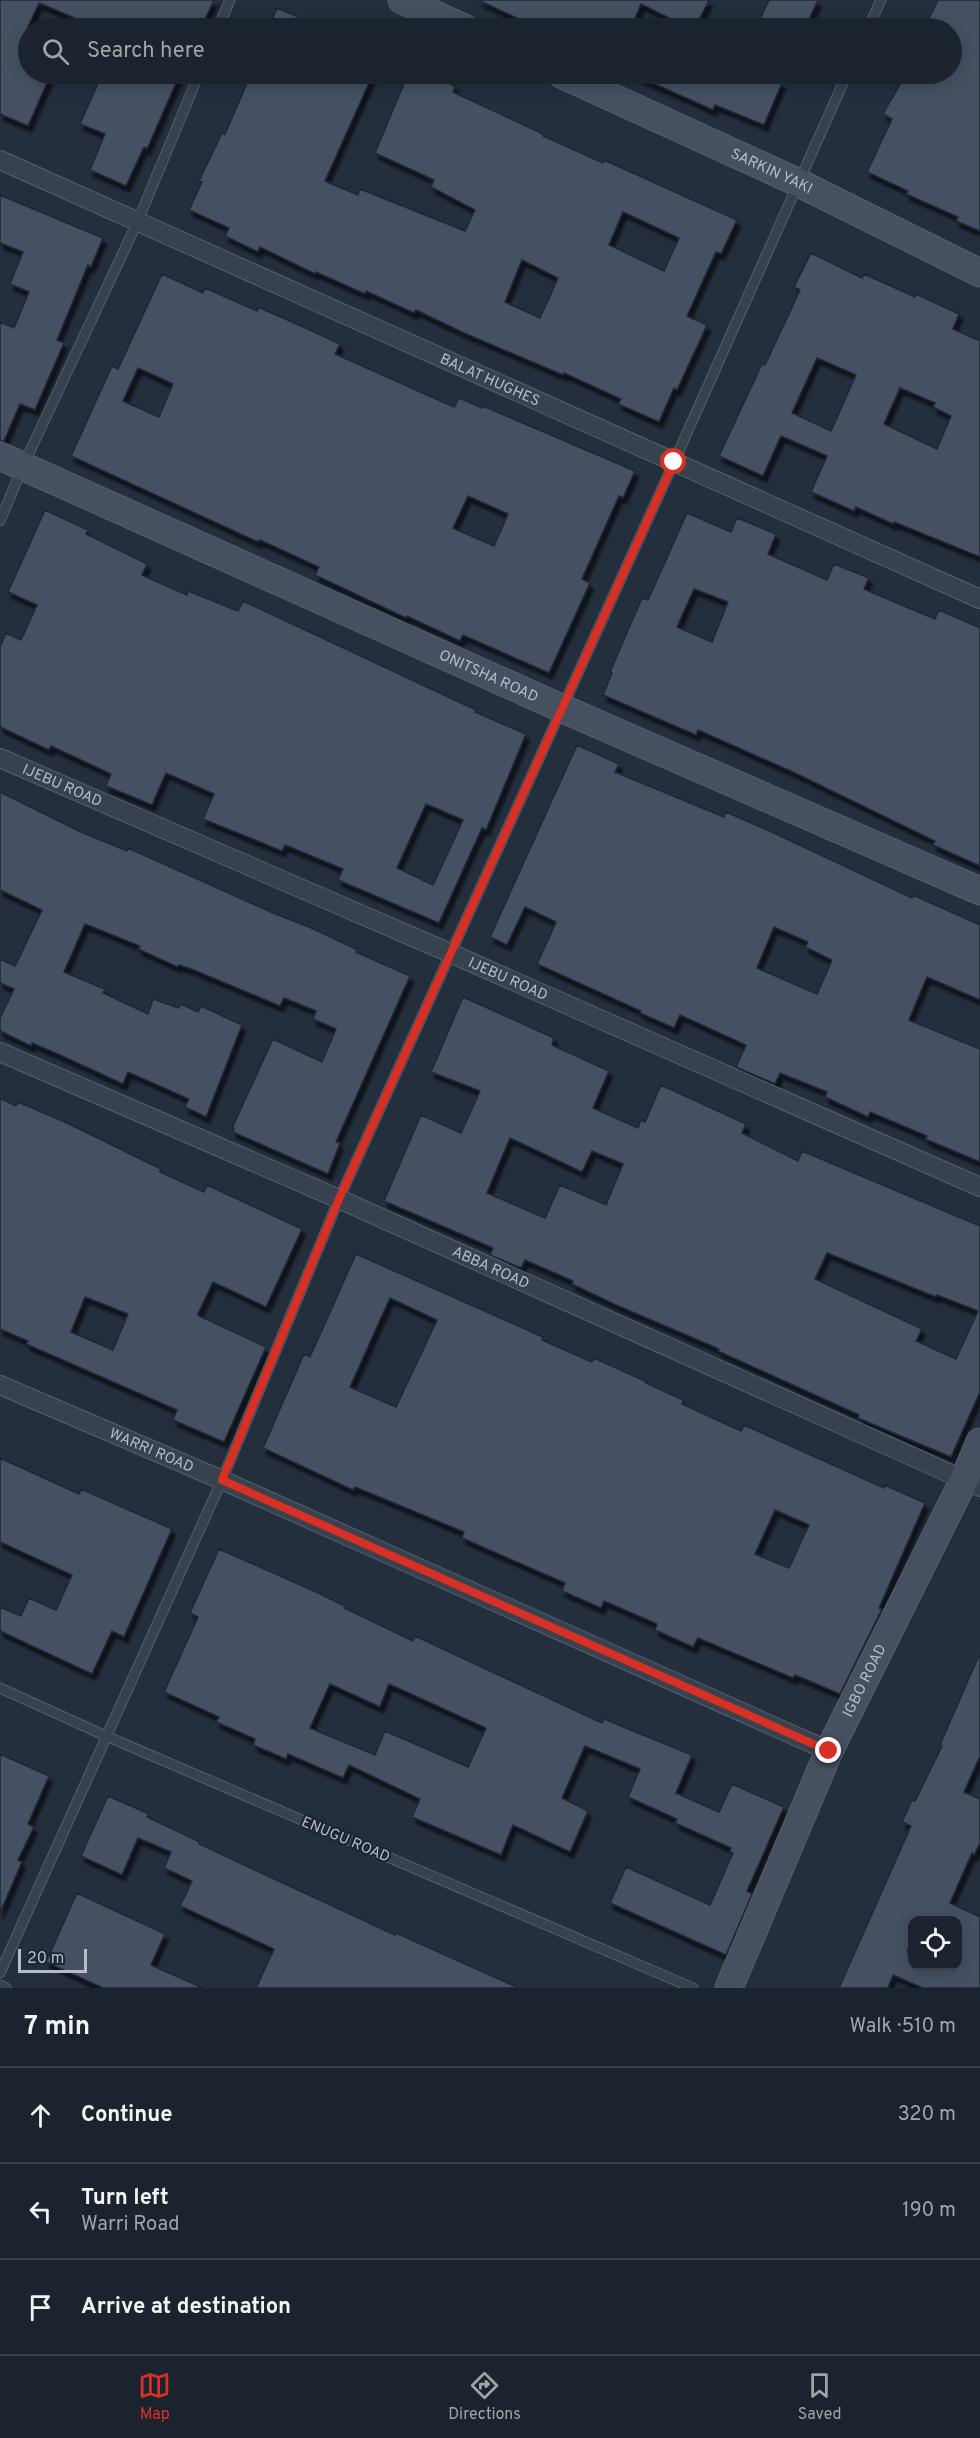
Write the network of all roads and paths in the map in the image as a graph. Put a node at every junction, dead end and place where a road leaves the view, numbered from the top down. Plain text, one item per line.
1 (230, 0) edge
2 (402, 0) edge
3 (881, 0) edge
4 (222, 18) edge
5 (442, 18) edge
6 (873, 18) edge
7 (196, 84) edge
8 (583, 84) edge
9 (842, 84) edge
10 (0, 160) edge
11 (797, 182) junction
12 (137, 223) junction
13 (980, 273) edge
14 (11, 461) edge
15 (674, 462) junction
16 (0, 521) edge
17 (980, 599) edge
18 (561, 708) junction
19 (0, 758) edge
20 (980, 891) edge
21 (450, 953) junction
22 (0, 1052) edge
23 (980, 1187) edge
24 (339, 1199) junction
25 (0, 1384) edge
26 (980, 1442) edge
27 (222, 1480) junction
28 (972, 1484) edge
29 (0, 1688) edge
30 (106, 1736) junction
31 (829, 1751) junction
32 (0, 1973) edge
33 (0, 1985) edge
34 (6, 1988) edge
35 (693, 1988) edge
36 (729, 1988) edge

1 - 4 lane
2 - 5 street
3 - 6 lane
7 - 12 lane
8 - 11 street, SARKIN YAKI
9 - 11 lane
10 - 12 street, BALAT HUGHES
11 - 13 street, SARKIN YAKI
11 - 15 lane
12 - 14 lane
12 - 15 street, BALAT HUGHES
14 - 16 lane
14 - 18 street, ONITSHA ROAD
15 - 17 street, BALAT HUGHES
15 - 18 lane
18 - 20 street, ONITSHA ROAD
18 - 21 lane
19 - 21 street, IJEBU ROAD
21 - 23 street, IJEBU ROAD
21 - 24 lane
22 - 24 street, ABBA ROAD
24 - 27 lane
24 - 28 street, ABBA ROAD
25 - 27 street, WARRI ROAD
26 - 28 street, IGBO ROAD
27 - 30 lane
27 - 31 street, WARRI ROAD
28 - 31 street, IGBO ROAD
29 - 30 lane, ENUGU ROAD
30 - 32 lane
30 - 35 lane, ENUGU ROAD
31 - 36 street, IGBO ROAD
33 - 34 lane

